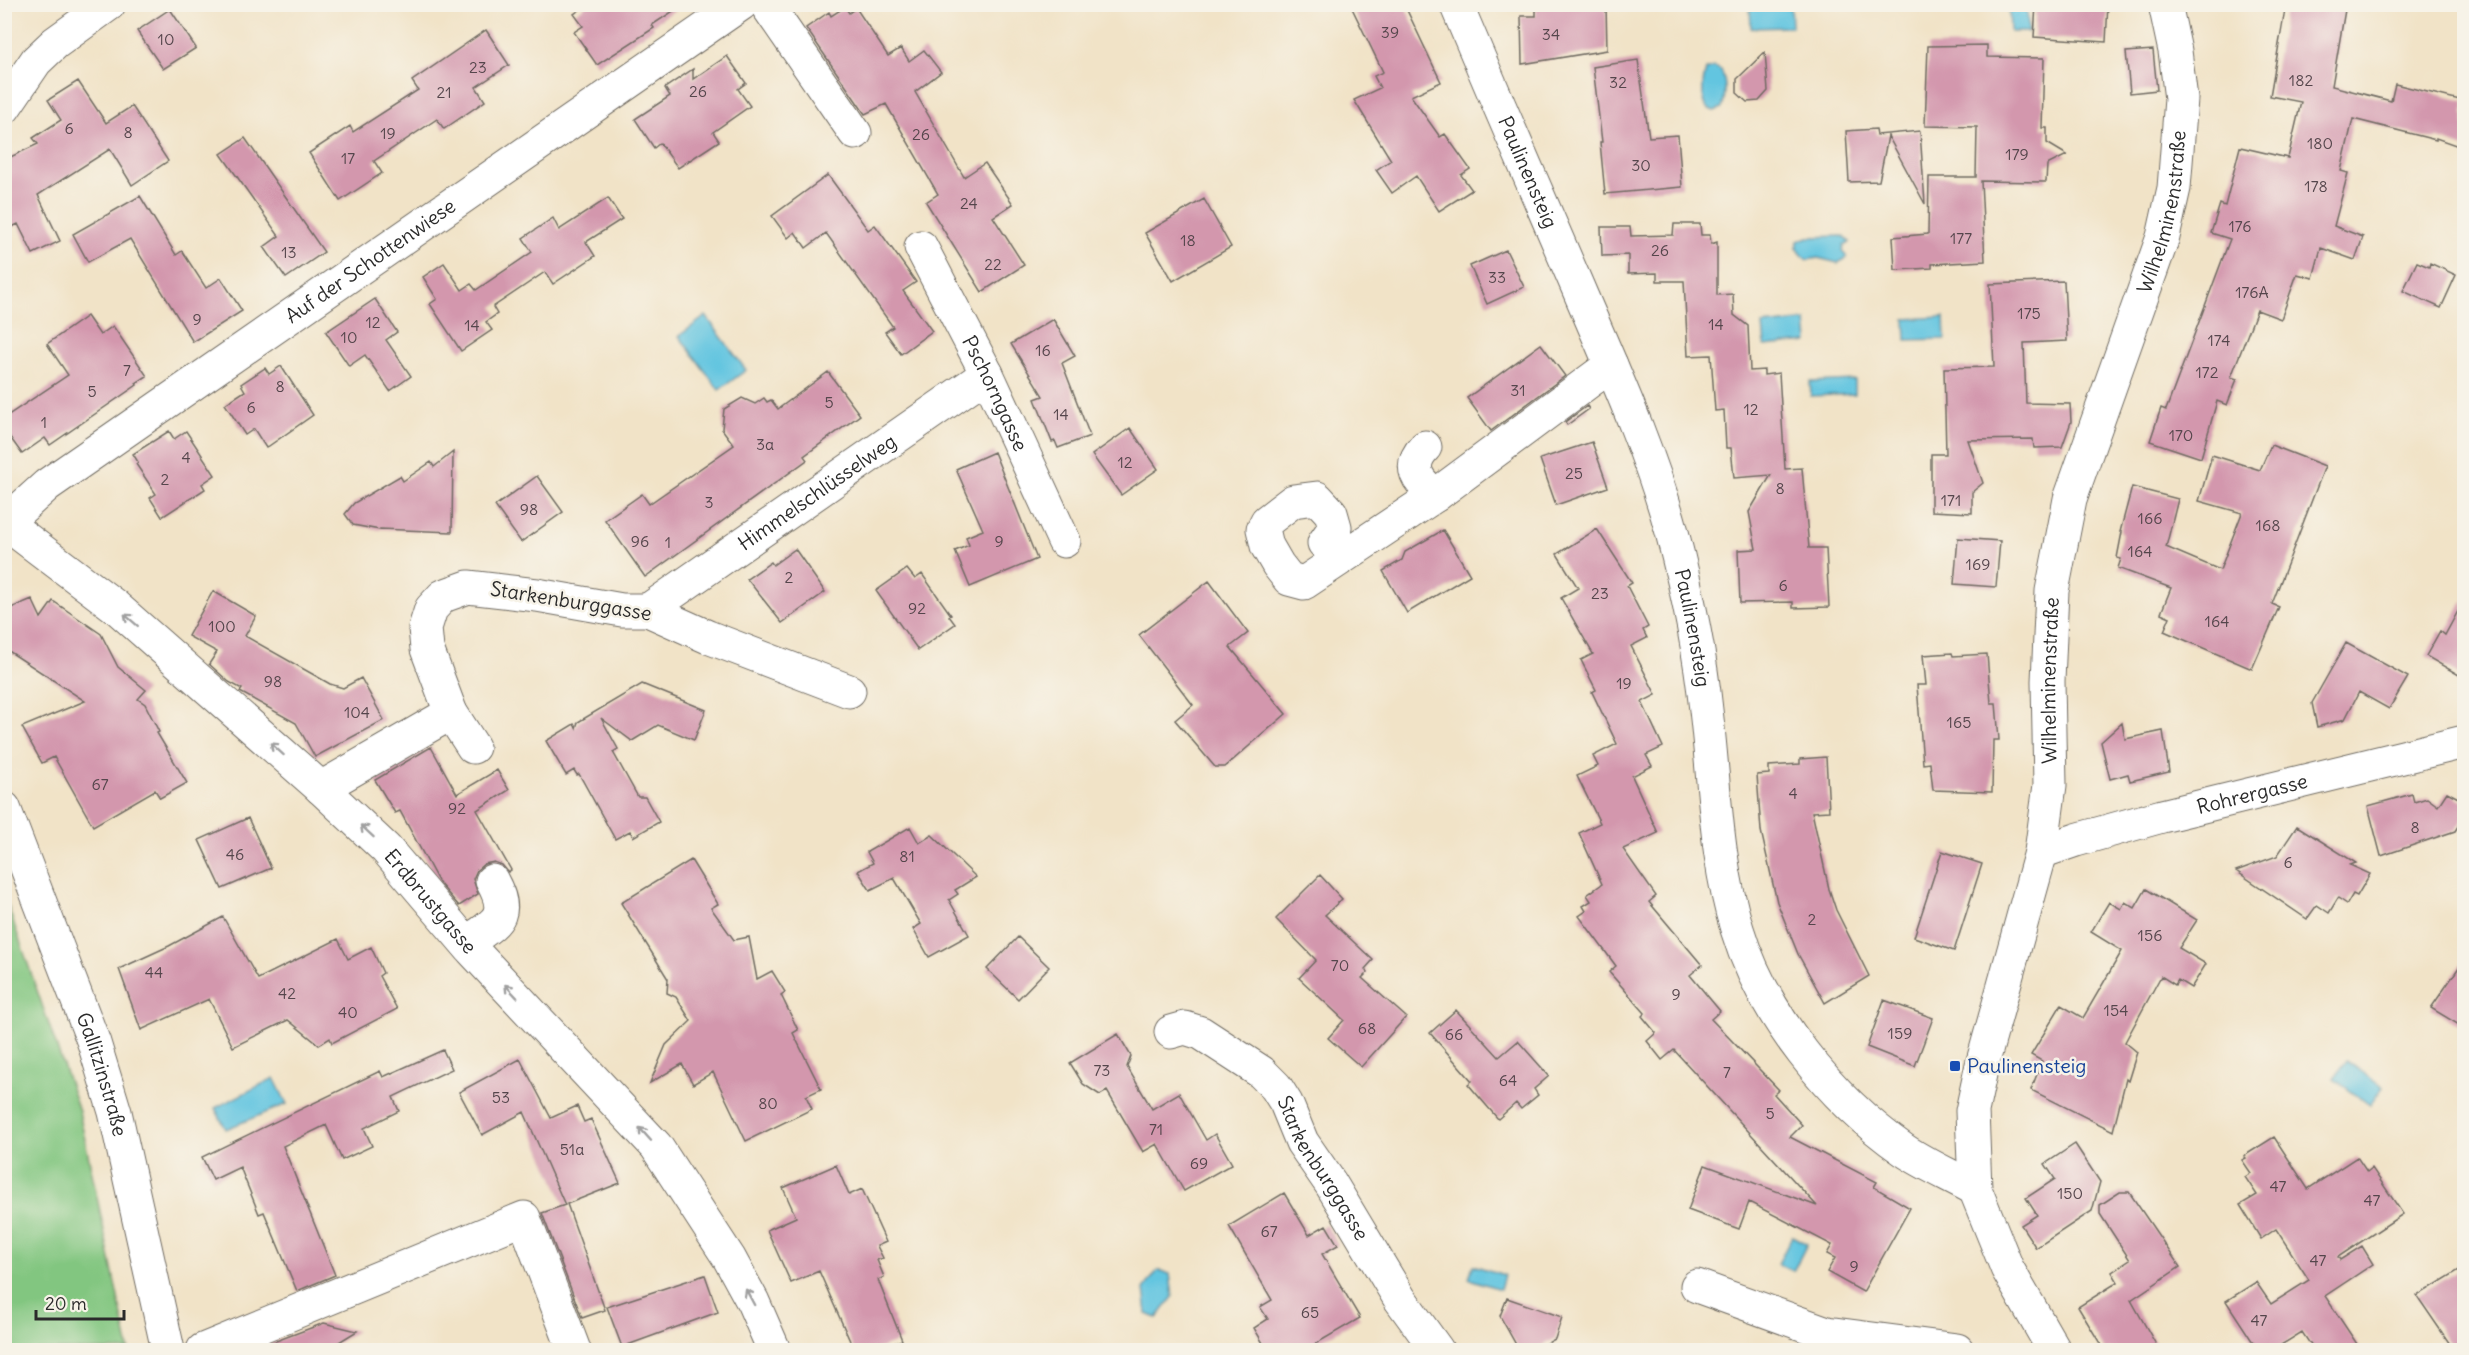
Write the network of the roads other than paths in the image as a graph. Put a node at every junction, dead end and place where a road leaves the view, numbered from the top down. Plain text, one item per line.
1 (109, 4) edge
2 (741, 4) edge
3 (766, 4) edge
4 (1456, 4) edge
5 (2165, 4) edge
6 (4, 108) edge
7 (855, 133) dead end
8 (921, 247) dead end
9 (1611, 365) junction
10 (987, 374) junction
11 (1425, 447) dead end
12 (1436, 495) junction
13 (5, 523) edge
14 (1064, 541) dead end
15 (1324, 543) dead end
16 (648, 610) junction
17 (849, 691) dead end
18 (451, 713) junction
19 (2464, 742) edge
20 (473, 747) dead end
21 (321, 788) junction
22 (4, 808) edge
23 (2041, 852) junction
24 (492, 881) dead end
25 (467, 943) junction
26 (1171, 1032) dead end
27 (1975, 1189) junction
28 (1697, 1286) dead end
29 (168, 1350) edge
30 (203, 1350) edge
31 (574, 1350) edge
32 (774, 1350) edge
33 (1437, 1350) edge
34 (1957, 1350) edge
35 (2054, 1350) edge

1 - 6 street
2 - 13 street, Auf der Schottenwiese
3 - 7 street
4 - 9 street, Paulinensteig
5 - 23 street, Wilhelminenstraße
8 - 10 street, Pschorngasse
9 - 12 street
9 - 27 street, Paulinensteig
10 - 14 street, Pschorngasse
10 - 16 street, Himmelschlüsselweg
11 - 12 street
12 - 15 street
21 -> 13 street, Erdbrustgasse
16 - 17 street, Starkenburggasse
16 - 18 street, Starkenburggasse
18 - 20 street, Starkenburggasse
18 - 21 street
19 - 23 street, Rohrergasse
25 -> 21 street, Erdbrustgasse
22 - 29 street, Gallitzinstraße
23 - 27 street, Wilhelminenstraße
24 - 25 street
32 -> 25 street, Erdbrustgasse
26 - 33 street, Starkenburggasse
27 - 35 street, Wilhelminenstraße
28 - 34 street
30 - 31 street

